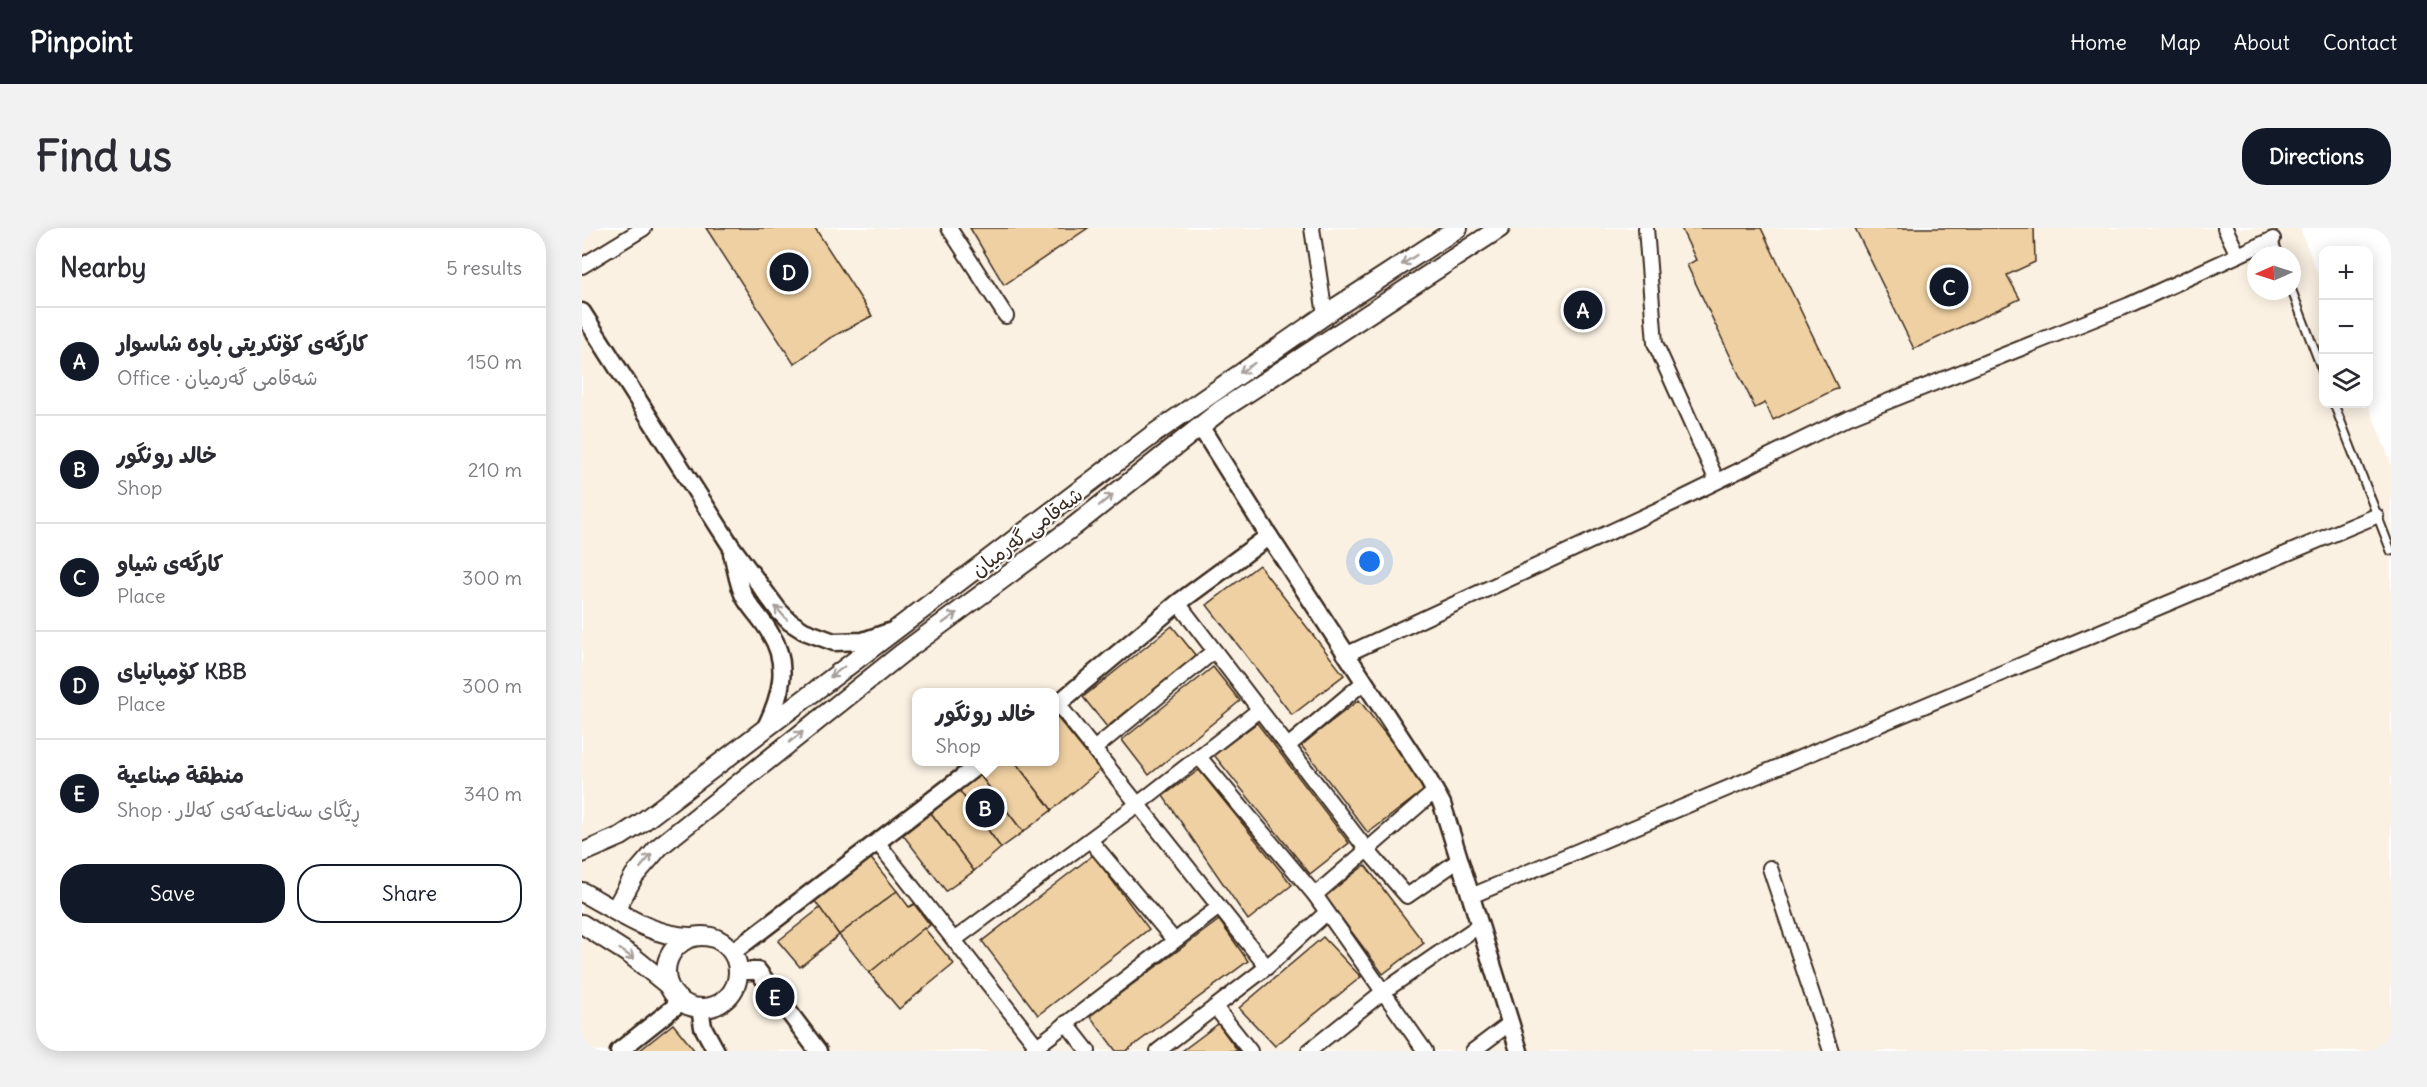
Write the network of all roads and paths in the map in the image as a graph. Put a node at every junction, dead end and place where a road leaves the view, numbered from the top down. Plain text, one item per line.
1 (644, 228) edge
2 (948, 228) edge
3 (1311, 228) edge
4 (1458, 228) edge
5 (1500, 228) edge
6 (1646, 228) edge
7 (2225, 228) edge
8 (2273, 240) joint
9 (2275, 246) edge
10 (2238, 255) junction
11 (582, 266) edge
12 (2295, 300) edge
13 (582, 312) edge
14 (1325, 315) junction
15 (1006, 316) dead end
16 (2319, 362) edge
17 (2336, 408) edge
18 (1200, 426) junction
19 (1717, 481) junction
20 (2376, 516) junction
21 (1041, 519) junction
22 (1269, 536) junction
23 (1056, 540) junction
24 (731, 546) junction
25 (2391, 551) edge
26 (1178, 603) junction
27 (892, 631) junction
28 (1214, 651) junction
29 (1345, 654) junction
30 (1364, 682) junction
31 (1059, 702) edge
32 (1059, 708) edge
33 (1259, 710) junction
34 (766, 727) junction
35 (1288, 747) junction
36 (1094, 749) junction
37 (1199, 757) junction
38 (977, 766) edge
39 (1435, 790) junction
40 (675, 797) junction
41 (1138, 804) junction
42 (692, 820) junction
43 (1090, 840) junction
44 (877, 842) junction
45 (1367, 850) junction
46 (582, 853) edge
47 (1459, 860) junction
48 (1770, 868) dead end
49 (582, 892) edge
50 (1315, 896) junction
51 (1471, 897) junction
52 (1219, 906) junction
53 (615, 910) junction
54 (1326, 913) junction
55 (582, 924) edge
56 (1480, 925) junction
57 (690, 937) junction
58 (954, 940) junction
59 (1174, 940) junction
60 (733, 952) junction
61 (1267, 967) junction
62 (738, 971) junction
63 (669, 986) junction
64 (1384, 991) junction
65 (682, 1001) junction
66 (1215, 1007) junction
67 (700, 1008) junction
68 (1066, 1023) junction
69 (1509, 1024) junction
70 (1033, 1048) edge
71 (619, 1051) edge
72 (716, 1051) edge
73 (818, 1051) edge
74 (1088, 1051) edge
75 (1158, 1051) edge
76 (1250, 1051) edge
77 (1309, 1051) edge
78 (1425, 1051) edge
79 (1473, 1051) edge
80 (1519, 1051) edge
81 (1831, 1051) edge

1 - 11 street
2 - 15 street
3 - 14 street
4 -> 14 main road, شەقامی گەرمیان
5 - 18 main road, شەقامی گەرمیان
6 - 19 street
7 - 10 street
8 - 9 lane
8 - 10 street
10 - 19 street
12 - 16 lane
13 - 24 street
14 -> 21 main road, شەقامی گەرمیان
17 - 20 lane
18 - 22 street
23 -> 18 main road, شەقامی گەرمیان
19 - 29 street
20 - 25 lane
20 - 51 street
21 - 23 main road
21 - 27 main road, شەقامی گەرمیان
22 - 26 street
22 - 29 street
42 -> 23 main road, شەقامی گەرمیان
27 -> 24 street
24 - 34 street
26 - 28 street
26 - 31 street
27 -> 34 main road, شەقامی گەرمیان
28 - 33 street
28 - 36 street
29 - 30 street
30 - 35 street
30 - 39 street
32 - 36 street
33 - 35 street
33 - 37 street
34 - 40 main road, شەقامی گەرمیان
35 - 45 street
36 - 41 street
37 - 41 street
37 - 50 street
38 - 44 street
39 - 45 street
39 - 47 street
40 - 42 main road
40 - 46 main road, شەقامی گەرمیان
41 - 43 street
41 - 52 street
53 -> 42 main road, شەقامی گەرمیان
43 - 58 street
43 - 59 street
44 - 58 street
44 - 60 street
45 - 47 street
45 - 50 street
47 - 51 street
48 - 81 street
49 - 53 main road
50 - 54 street
51 - 56 street
52 - 59 street
52 - 61 street
53 - 57 main road
54 - 61 street
54 - 64 street
55 -> 63 main road
56 - 64 street
56 - 69 street
57 - 60 main road
57 - 63 main road
58 - 70 street
59 - 68 street
60 - 62 main road
61 - 66 street
62 - 67 main road
62 - 73 street
63 - 65 main road
64 - 77 street
64 - 78 street
65 - 67 main road
65 - 71 street
66 - 75 street
66 - 76 street
67 - 72 street
68 - 70 street
68 - 74 street
69 - 79 street
69 - 80 street

